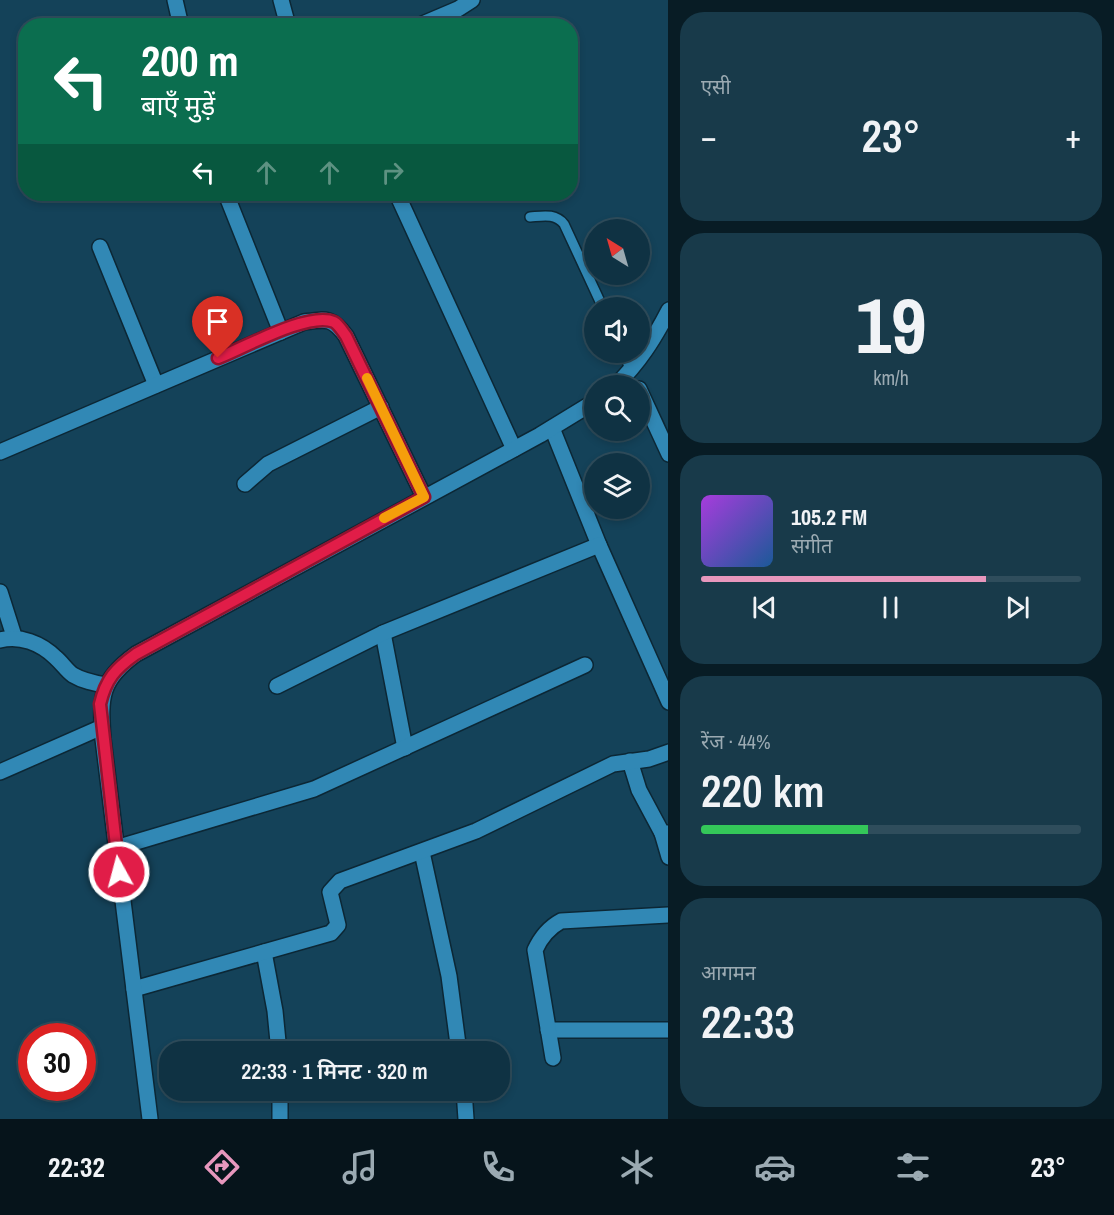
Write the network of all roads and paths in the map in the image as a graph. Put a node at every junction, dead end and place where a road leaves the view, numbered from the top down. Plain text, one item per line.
1 (175, 0) edge
2 (281, 0) edge
3 (472, 0) edge
4 (179, 18) edge
5 (283, 18) edge
6 (437, 18) edge
7 (229, 201) edge
8 (400, 201) edge
9 (530, 217) dead end
10 (100, 247) dead end
11 (598, 297) edge
12 (668, 312) edge
13 (281, 332) junction
14 (628, 363) edge
15 (631, 371) junction
16 (627, 375) edge
17 (633, 375) edge
18 (156, 385) junction
19 (381, 407) junction
20 (584, 408) edge
21 (650, 413) edge
22 (552, 428) junction
23 (514, 449) junction
24 (0, 452) edge
25 (668, 452) edge
26 (245, 484) dead end
27 (424, 497) junction
28 (599, 545) junction
29 (0, 592) edge
30 (383, 633) junction
31 (7, 638) edge
32 (585, 665) dead end
33 (105, 685) junction
34 (277, 686) dead end
35 (668, 700) edge
36 (102, 727) junction
37 (405, 748) junction
38 (668, 752) edge
39 (630, 761) junction
40 (0, 772) edge
41 (665, 833) edge
42 (116, 848) junction
43 (668, 851) edge
44 (422, 852) junction
45 (668, 915) edge
46 (264, 952) junction
47 (134, 989) junction
48 (548, 1030) junction
49 (668, 1030) edge
50 (278, 1041) edge
51 (458, 1041) edge
52 (553, 1058) dead end
53 (280, 1101) edge
54 (465, 1101) edge
55 (150, 1119) edge
56 (280, 1119) edge
57 (466, 1119) edge

1 - 4 street
2 - 5 street
3 - 6 street
7 - 13 street
8 - 23 street
9 - 11 lane
10 - 18 street
12 - 15 street
13 - 18 street
13 - 19 street
14 - 15 lane
15 - 16 street
15 - 17 street
18 - 24 street
19 - 26 street
19 - 27 street
20 - 22 street
21 - 25 street
22 - 23 street
22 - 28 street
23 - 27 street
27 - 33 street
28 - 30 street
28 - 35 street
29 - 31 street
30 - 34 street
30 - 37 street
31 - 33 street
32 - 37 street
33 - 36 street
36 - 40 street
36 - 42 street
37 - 42 street
38 - 39 street
39 - 41 street
39 - 44 street
41 - 43 street
42 - 47 street
44 - 46 street
44 - 51 street
45 - 48 street
46 - 47 street
46 - 50 street
47 - 55 street
48 - 49 street
48 - 52 street
53 - 56 street
54 - 57 street

